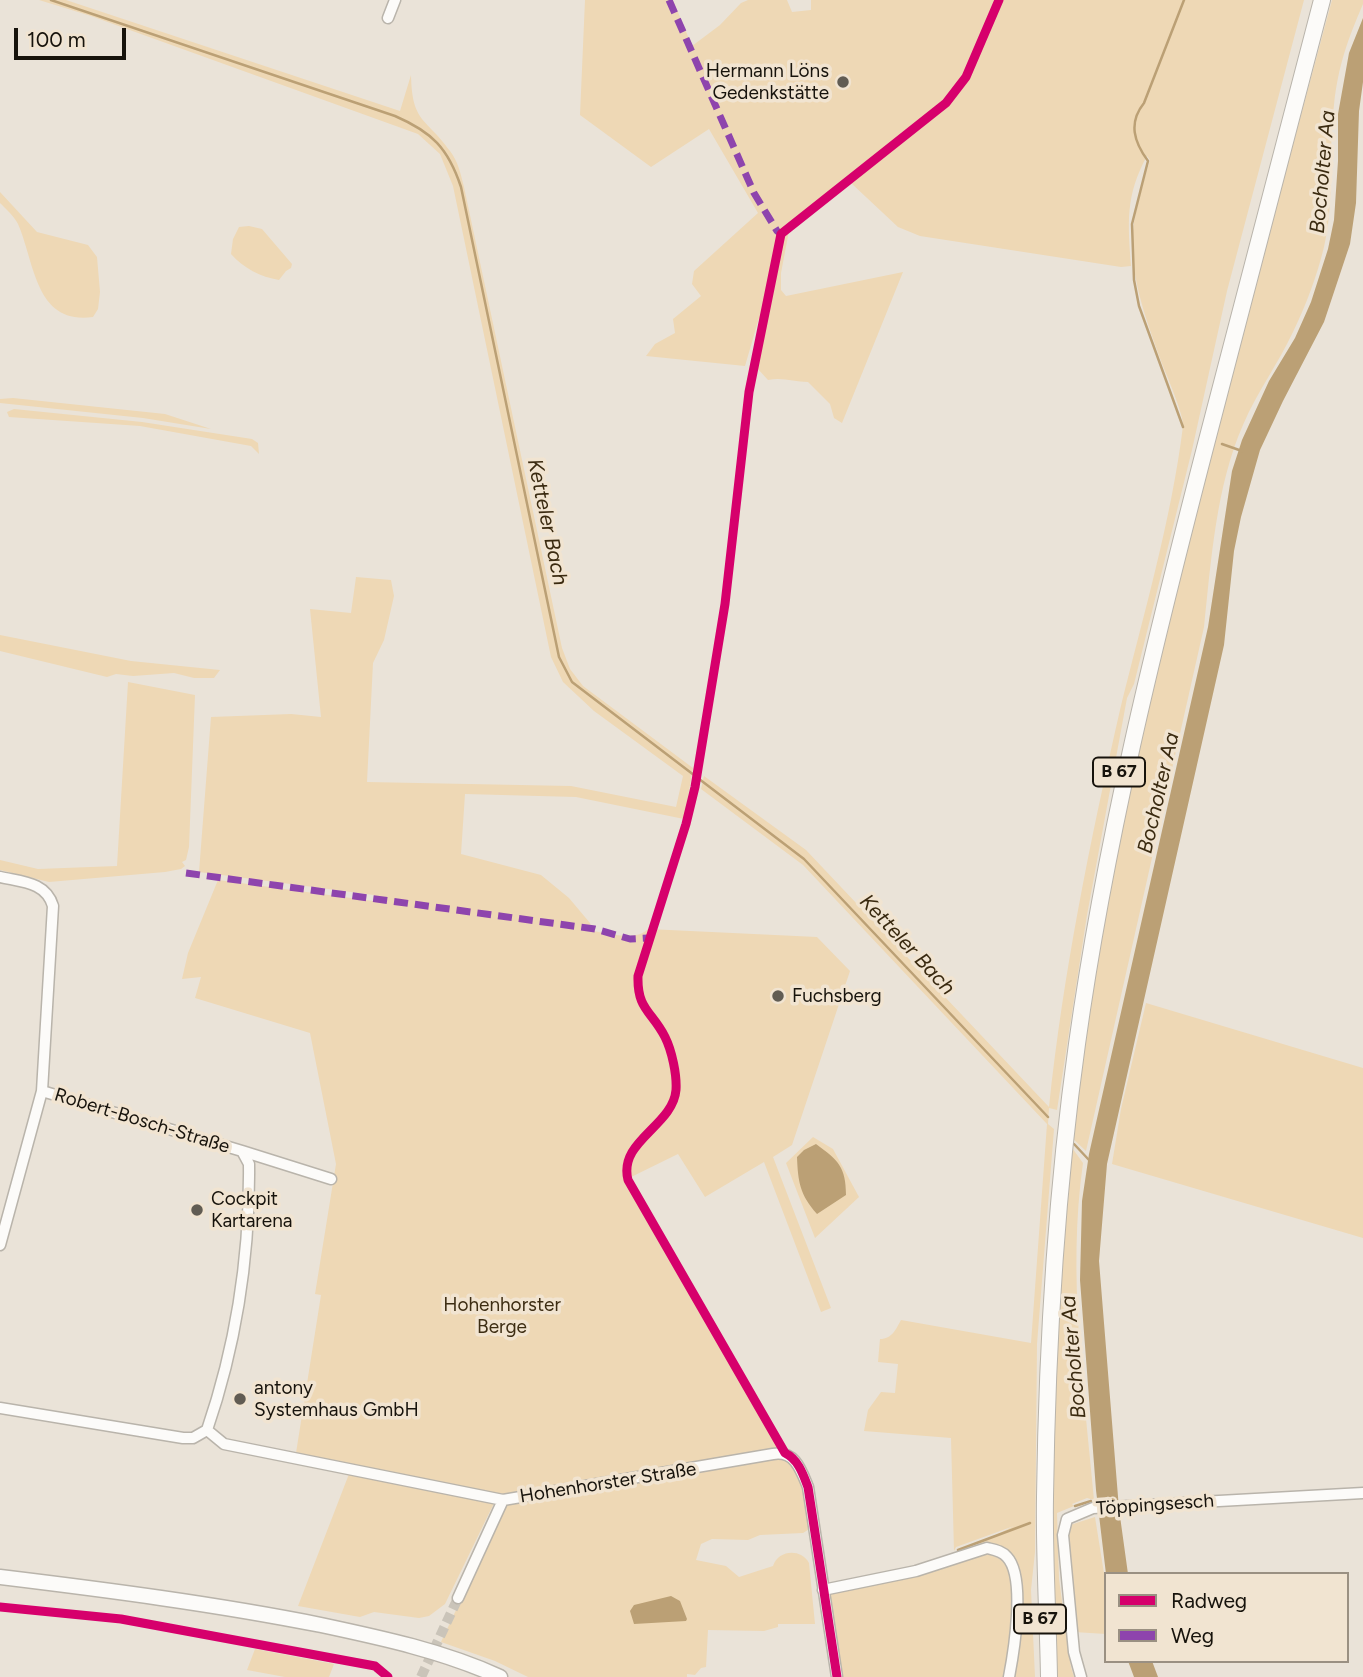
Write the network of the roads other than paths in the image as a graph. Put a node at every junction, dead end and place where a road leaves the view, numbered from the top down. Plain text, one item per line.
1 (395, 0) edge
2 (1315, 0) edge
3 (1322, 0) edge
4 (388, 18) dead end
5 (0, 877) edge
6 (43, 1091) junction
7 (242, 1151) junction
8 (331, 1179) dead end
9 (0, 1241) edge
10 (0, 1408) edge
11 (207, 1430) junction
12 (1363, 1493) edge
13 (503, 1500) junction
14 (0, 1577) edge
15 (823, 1590) junction
16 (458, 1598) tunnel mouth
17 (500, 1677) edge
18 (838, 1677) edge
19 (1009, 1677) edge
20 (1042, 1677) edge
21 (1049, 1677) edge
22 (1081, 1677) edge

1 - 4 street
2 - 20 highway, B 67
3 - 21 highway, B 67
5 - 6 street, Robert-Bosch-Straße
6 - 7 street, Robert-Bosch-Straße
6 - 9 street, Robert-Bosch-Straße
7 - 8 street, Robert-Bosch-Straße
7 - 11 street, Robert-Bosch-Straße
10 - 11 street
11 - 13 street, Hohenhorster Straße
12 - 22 street, Töppingsesch
13 - 15 street, Hohenhorster Straße
13 - 16 street
14 - 17 main road
15 - 18 street, Hohenhorster Straße
15 - 19 street

